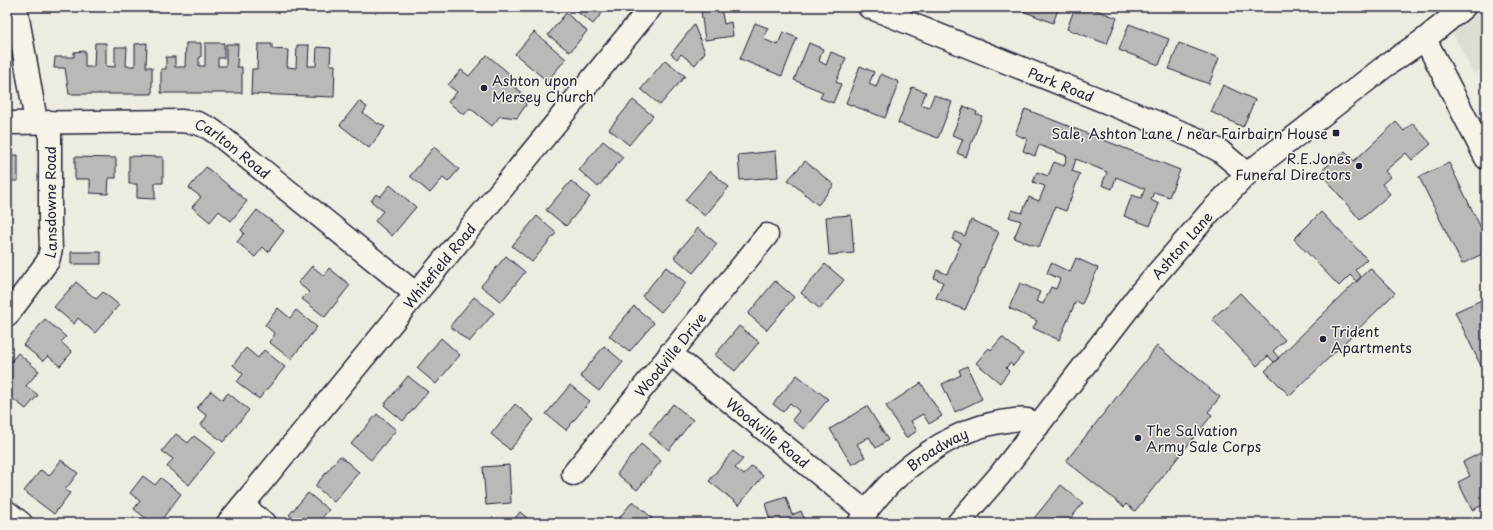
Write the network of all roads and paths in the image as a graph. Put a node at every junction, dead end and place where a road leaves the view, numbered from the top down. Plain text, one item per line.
1 (16, 7) edge
2 (651, 7) edge
3 (869, 7) edge
4 (1456, 10) edge
5 (1425, 39) junction
6 (7, 122) edge
7 (43, 122) junction
8 (1486, 158) edge
9 (1247, 174) junction
10 (767, 235) dead end
11 (416, 294) junction
12 (7, 316) edge
13 (670, 353) junction
14 (1038, 426) junction
15 (573, 474) dead end
16 (242, 506) junction
17 (7, 512) edge
18 (862, 518) edge
19 (21, 523) edge
20 (228, 523) edge
21 (265, 523) edge
22 (958, 523) edge

1 - 7 street, Lansdowne Road
2 - 11 street, Whitefield Road
3 - 9 street, Park Road
4 - 5 street, Ashton Lane
5 - 8 street
5 - 9 street, Ashton Lane
6 - 7 street, Carlton Road
7 - 11 street, Carlton Road
7 - 12 street, Lansdowne Road
9 - 14 street, Ashton Lane
10 - 13 street, Woodville Drive
11 - 16 street, Whitefield Road
13 - 15 street, Woodville Drive
13 - 18 street, Woodville Road
14 - 18 street, Broadway
14 - 22 street, Ashton Lane
16 - 20 street, Whitefield Road
16 - 21 street
17 - 19 street

